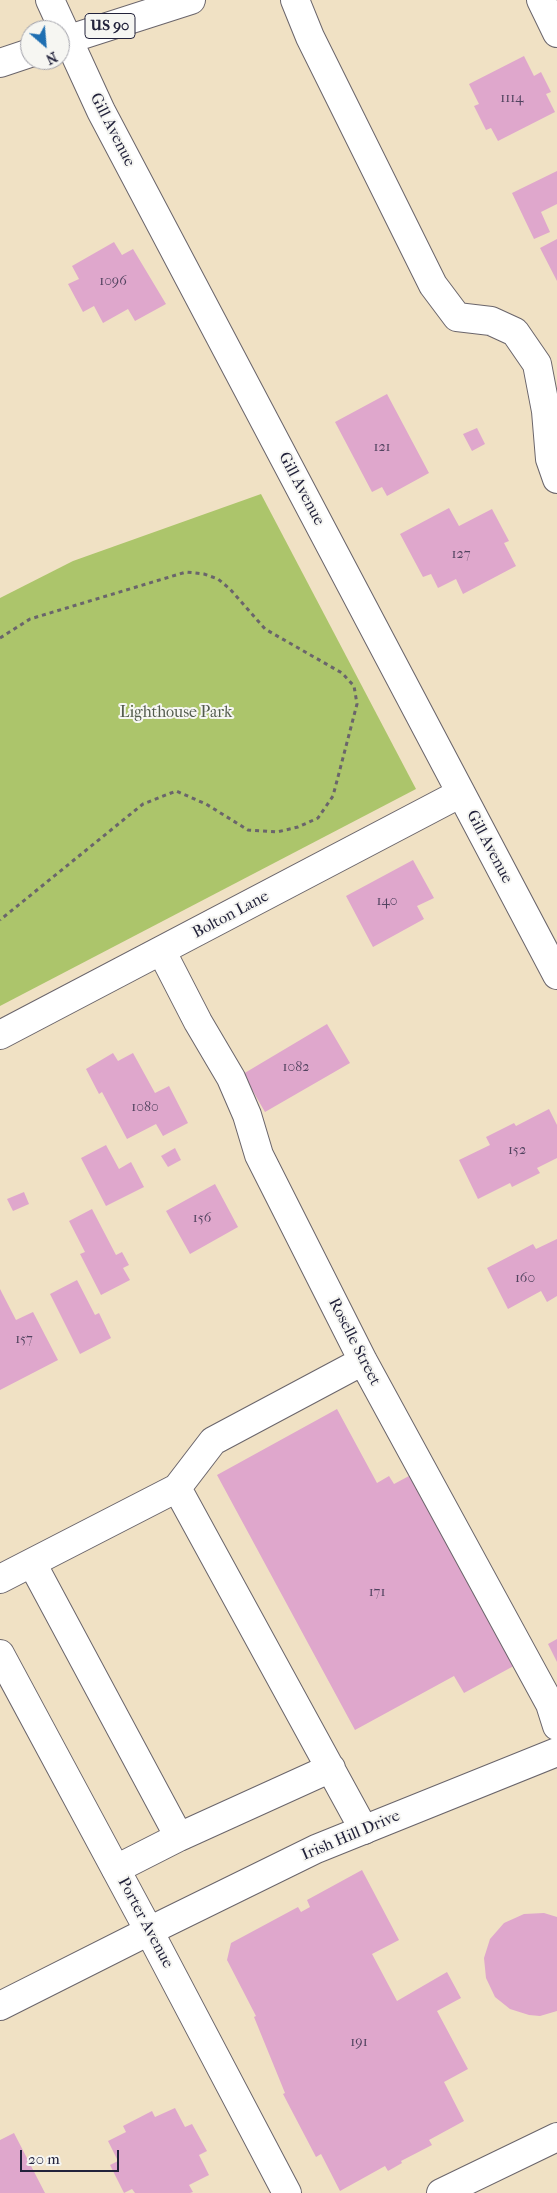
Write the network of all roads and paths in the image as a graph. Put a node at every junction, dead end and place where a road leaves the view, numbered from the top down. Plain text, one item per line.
1 (50, 0) edge
2 (191, 0) edge
3 (295, 0) edge
4 (541, 0) edge
5 (57, 20) edge
6 (557, 33) edge
7 (70, 39) edge
8 (70, 52) edge
9 (20, 56) edge
10 (0, 63) edge
11 (557, 479) edge
12 (0, 638) edge
13 (461, 793) junction
14 (0, 920) edge
15 (162, 952) junction
16 (557, 975) edge
17 (0, 1035) edge
18 (363, 1362) junction
19 (177, 1488) junction
20 (32, 1562) junction
21 (0, 1579) edge
22 (0, 1654) edge
23 (557, 1726) edge
24 (557, 1752) edge
25 (331, 1768) junction
26 (364, 1830) junction
27 (179, 1837) junction
28 (116, 1869) junction
29 (150, 1931) junction
30 (0, 2006) edge
31 (557, 2138) edge
32 (287, 2193) edge
33 (441, 2193) edge

1 - 5 street, Gill Avenue
2 - 7 street, US 90
3 - 11 street
4 - 6 street
8 - 13 street, Gill Avenue
9 - 10 street
12 - 14 path
13 - 15 street, Bolton Lane
13 - 16 street, Gill Avenue
15 - 17 street, Bolton Lane
15 - 18 street, Roselle Street
18 - 19 street
18 - 23 street, Roselle Street
19 - 20 street
19 - 25 street
20 - 21 street
20 - 27 street
22 - 28 street, Porter Avenue
24 - 26 street, Irish Hill Drive
25 - 26 street
25 - 27 street
26 - 29 street, Irish Hill Drive
27 - 28 street
28 - 29 street, Porter Avenue
29 - 30 street, Irish Hill Drive
29 - 32 street, Porter Avenue
31 - 33 street

